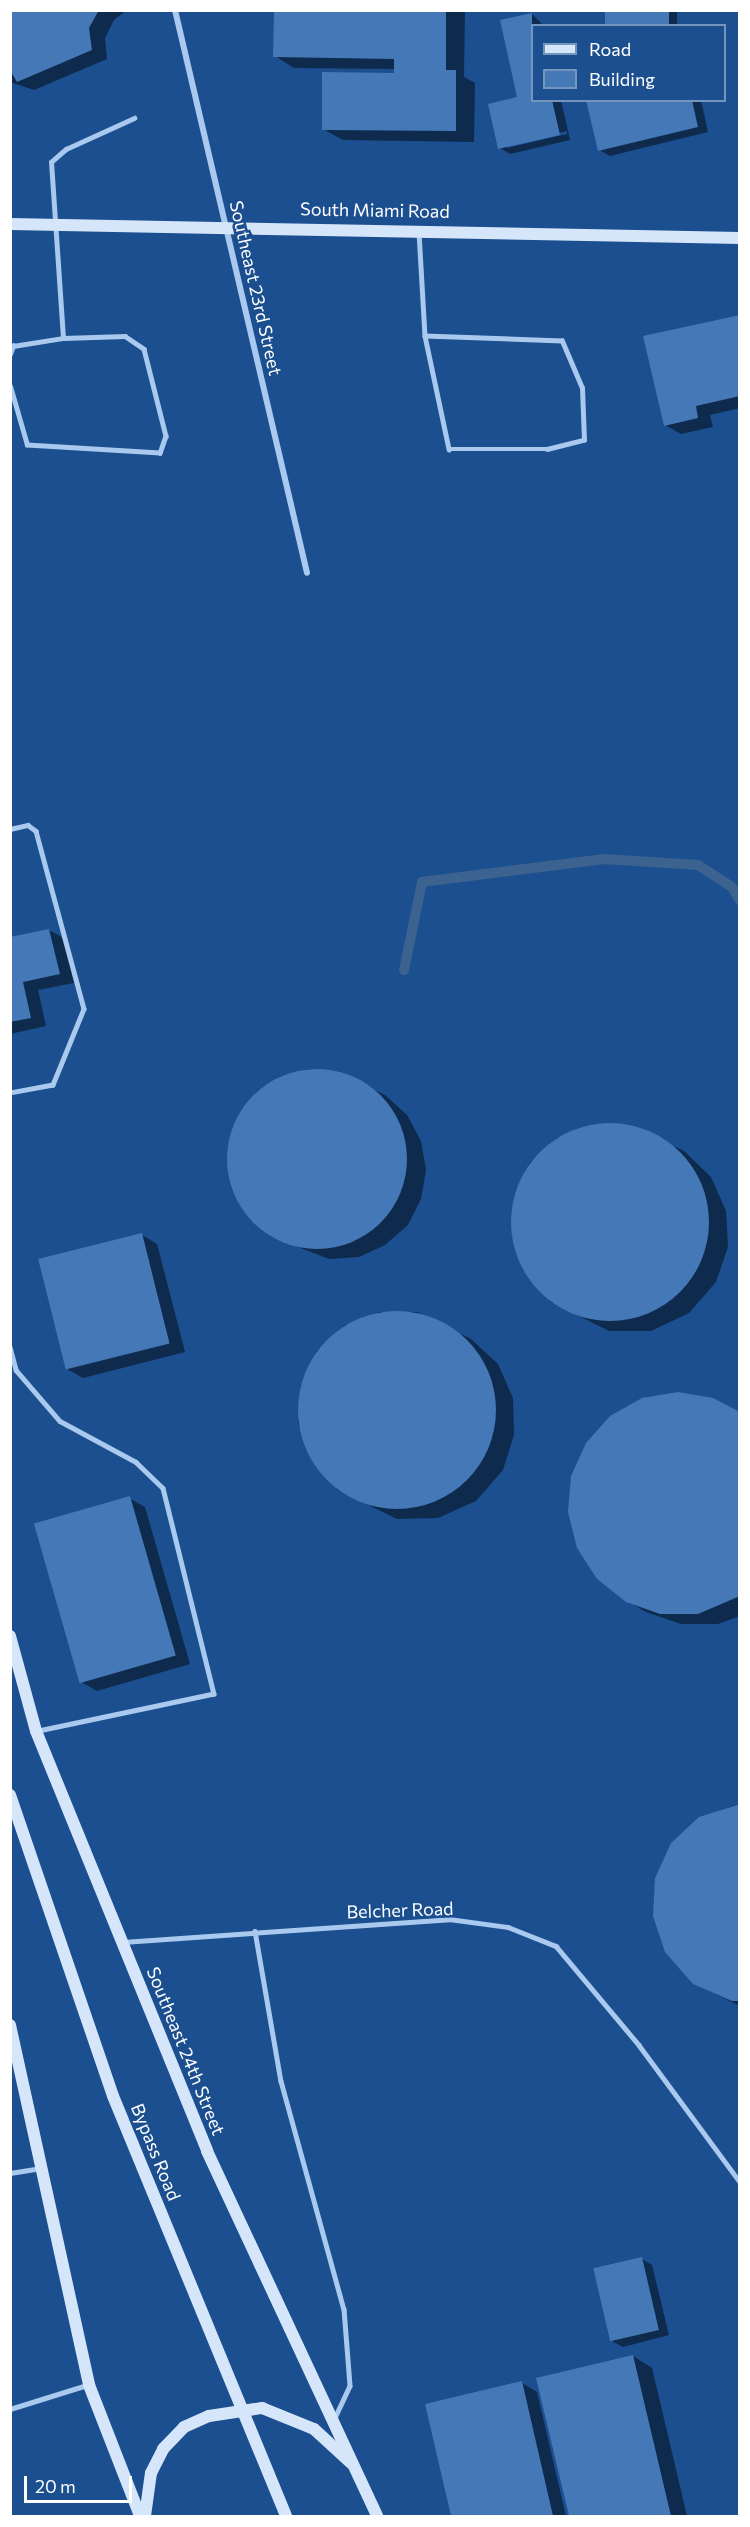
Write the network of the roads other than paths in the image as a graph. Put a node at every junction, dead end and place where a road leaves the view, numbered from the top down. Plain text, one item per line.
1 (175, 10) edge
2 (134, 118) dead end
3 (53, 224) junction
4 (10, 225) edge
5 (226, 225) junction
6 (418, 230) junction
7 (740, 238) edge
8 (425, 336) junction
9 (63, 338) junction
10 (10, 354) edge
11 (10, 386) edge
12 (307, 573) dead end
13 (10, 829) edge
14 (10, 1093) edge
15 (10, 1347) edge
16 (10, 1636) edge
17 (36, 1731) junction
18 (10, 1795) edge
19 (255, 1931) junction
20 (123, 1942) junction
21 (10, 2025) edge
22 (44, 2167) junction
23 (10, 2173) edge
24 (740, 2181) edge
25 (89, 2385) junction
26 (10, 2409) edge
27 (333, 2421) junction
28 (356, 2468) junction
29 (140, 2517) edge
30 (145, 2517) edge
31 (286, 2517) edge
32 (378, 2517) edge

1 - 5 street, Southeast 23rd Street
2 - 3 lane
3 - 4 street, South Miami Road
3 - 5 street, South Miami Road
3 - 9 lane
5 - 6 street, South Miami Road
5 - 12 street, Southeast 23rd Street
6 - 7 street, South Miami Road
6 - 8 lane
8 - 8 lane
9 - 10 lane
9 - 11 lane
13 - 14 lane
15 - 17 lane
16 - 17 street, Southeast 24th Street
17 - 20 street, Southeast 24th Street
18 - 31 street, Bypass Road, bridge
19 - 20 lane, Belcher Road
19 - 24 lane, Belcher Road
19 - 27 lane
20 - 27 street, Southeast 24th Street
21 - 22 street
22 - 23 lane
22 - 25 street
25 - 26 lane
25 - 29 street
27 - 28 street, Southeast 24th Street
28 - 30 street, Southeast 24th Street
28 - 32 street, Southeast 24th Street

